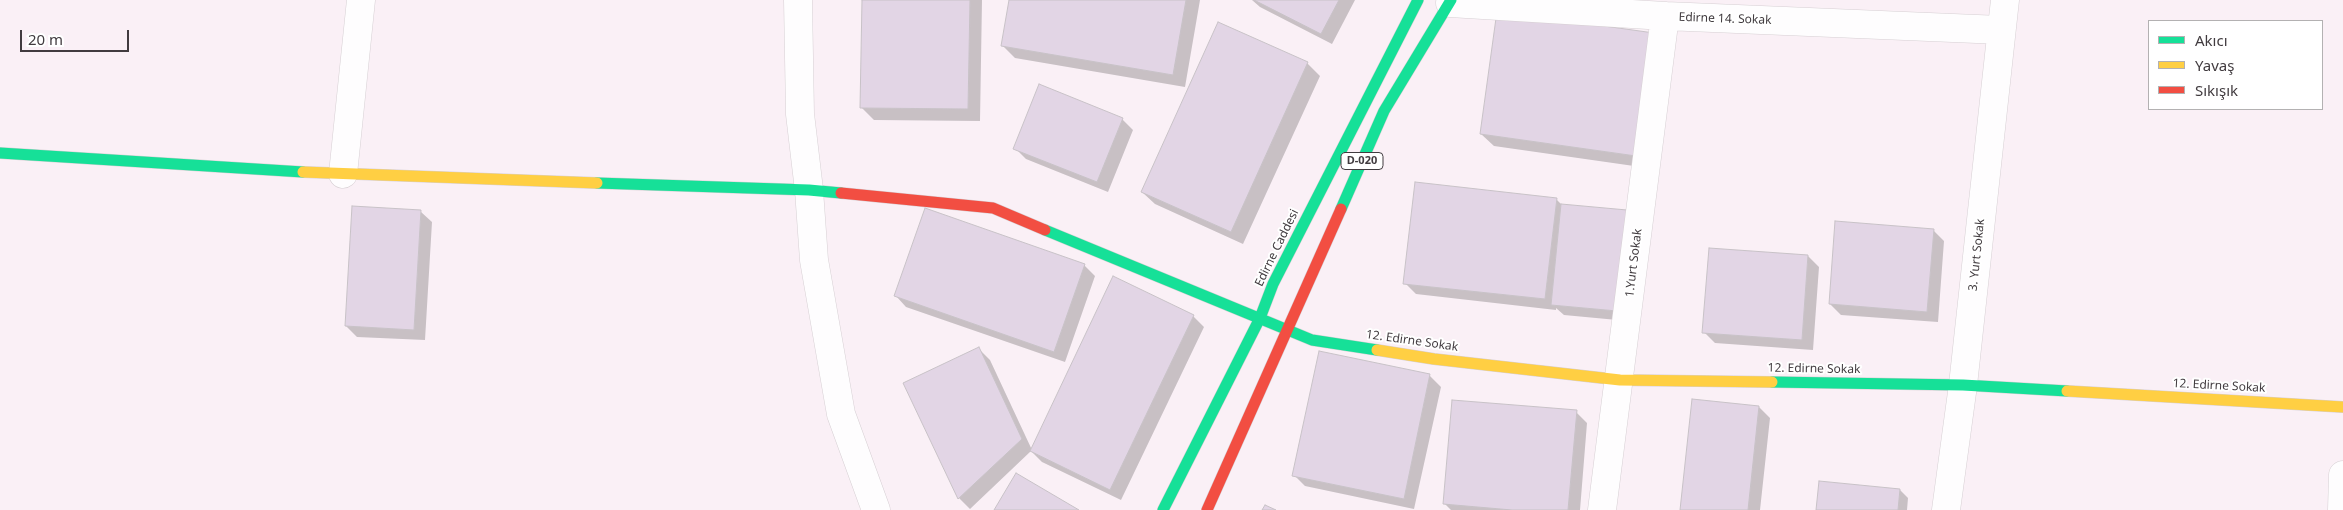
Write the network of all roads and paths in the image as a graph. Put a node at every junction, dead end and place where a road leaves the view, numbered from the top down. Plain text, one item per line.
1 (361, 0) edge
2 (798, 0) edge
3 (1418, 0) edge
4 (2005, 0) edge
5 (1451, 1) edge
6 (1665, 16) junction
7 (2001, 30) junction
8 (0, 153) edge
9 (343, 174) junction
10 (809, 190) junction
11 (1260, 318) junction
12 (1288, 330) junction
13 (1620, 380) junction
14 (1964, 385) junction
15 (2343, 407) edge
16 (2343, 475) edge
17 (876, 510) edge
18 (1163, 510) edge
19 (1207, 510) edge
20 (1602, 510) edge
21 (1946, 510) edge
22 (2342, 510) edge

1 - 9 street
2 - 10 street
3 - 11 main road, Edirne Caddesi
4 - 7 street, 3. Yurt Sokak
5 - 6 street, Edirne 14. Sokak
5 - 12 main road, D-020
6 - 7 street, Edirne 14. Sokak
6 - 13 street, 1.Yurt Sokak
7 - 14 street, 3. Yurt Sokak
8 - 9 main road, 12. Edirne Sokak
9 - 10 main road, 12. Edirne Sokak
10 - 11 main road, 12. Edirne Sokak
10 - 17 street
11 - 12 main road, 12. Edirne Sokak
11 - 18 main road, Edirne Caddesi
12 - 13 main road, 12. Edirne Sokak
12 - 19 main road, D-020
13 - 14 main road, 12. Edirne Sokak
13 - 20 street, 1.Yurt Sokak
14 - 15 main road, 12. Edirne Sokak
14 - 21 street, 3. Yurt Sokak
16 - 22 street

